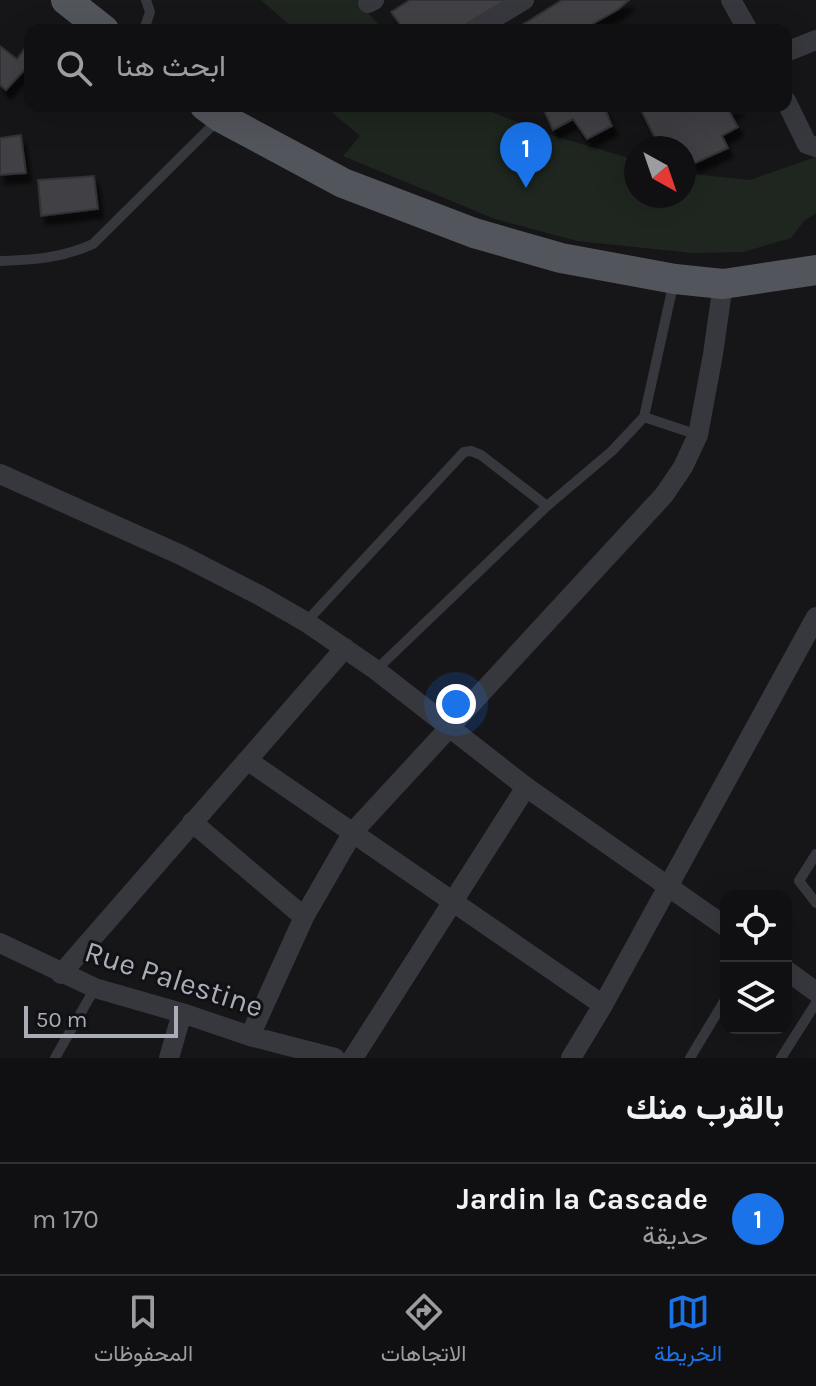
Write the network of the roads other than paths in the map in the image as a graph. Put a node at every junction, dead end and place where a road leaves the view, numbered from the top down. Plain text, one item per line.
1 (66, 0) edge
2 (146, 0) edge
3 (524, 0) edge
4 (731, 0) edge
5 (96, 24) edge
6 (146, 24) edge
7 (484, 24) edge
8 (745, 24) edge
9 (816, 40) edge
10 (792, 50) edge
11 (213, 112) edge
12 (791, 112) edge
13 (816, 147) edge
14 (0, 261) edge
15 (816, 270) edge
16 (675, 279) junction
17 (723, 284) junction
18 (644, 417) junction
19 (698, 435) junction
20 (0, 474) edge
21 (547, 506) junction
22 (816, 617) edge
23 (306, 622) junction
24 (345, 648) junction
25 (376, 670) junction
26 (450, 725) junction
27 (247, 760) junction
28 (526, 787) junction
29 (192, 822) junction
30 (353, 832) junction
31 (816, 854) edge
32 (668, 889) junction
33 (453, 901) junction
34 (816, 903) edge
35 (304, 917) junction
36 (720, 923) edge
37 (0, 943) edge
38 (61, 974) junction
39 (792, 974) edge
40 (95, 988) junction
41 (816, 992) edge
42 (816, 1003) edge
43 (603, 1005) junction
44 (720, 1008) edge
45 (182, 1013) junction
46 (250, 1036) junction
47 (55, 1058) edge
48 (169, 1058) edge
49 (335, 1058) edge
50 (353, 1058) edge
51 (571, 1058) edge
52 (690, 1058) edge
53 (781, 1058) edge

1 - 5 main road
2 - 6 lane
3 - 7 street
4 - 8 street
9 - 10 street
11 - 14 lane
11 - 16 main road
12 - 13 street
15 - 17 main road
16 - 17 main road
16 - 18 lane
17 - 19 street
18 - 19 lane
18 - 21 lane
19 - 26 street
20 - 23 street
21 - 23 lane
21 - 25 lane
22 - 32 street
23 - 24 street
24 - 25 street
24 - 27 street
25 - 26 street
26 - 28 street
26 - 30 street
27 - 29 street
27 - 30 street
28 - 32 street
28 - 33 street
29 - 35 street
29 - 38 street
30 - 33 street
30 - 35 street
31 - 34 lane
32 - 36 street
32 - 43 street
33 - 43 street
33 - 50 street
35 - 46 street
37 - 38 street, Rue Palestine
38 - 40 street, Rue Palestine
39 - 41 street
40 - 45 street, Rue Palestine
40 - 47 lane
42 - 53 lane
43 - 51 street
44 - 52 lane
45 - 46 street, Rue Palestine
45 - 48 street
46 - 49 street, Rue Palestine

